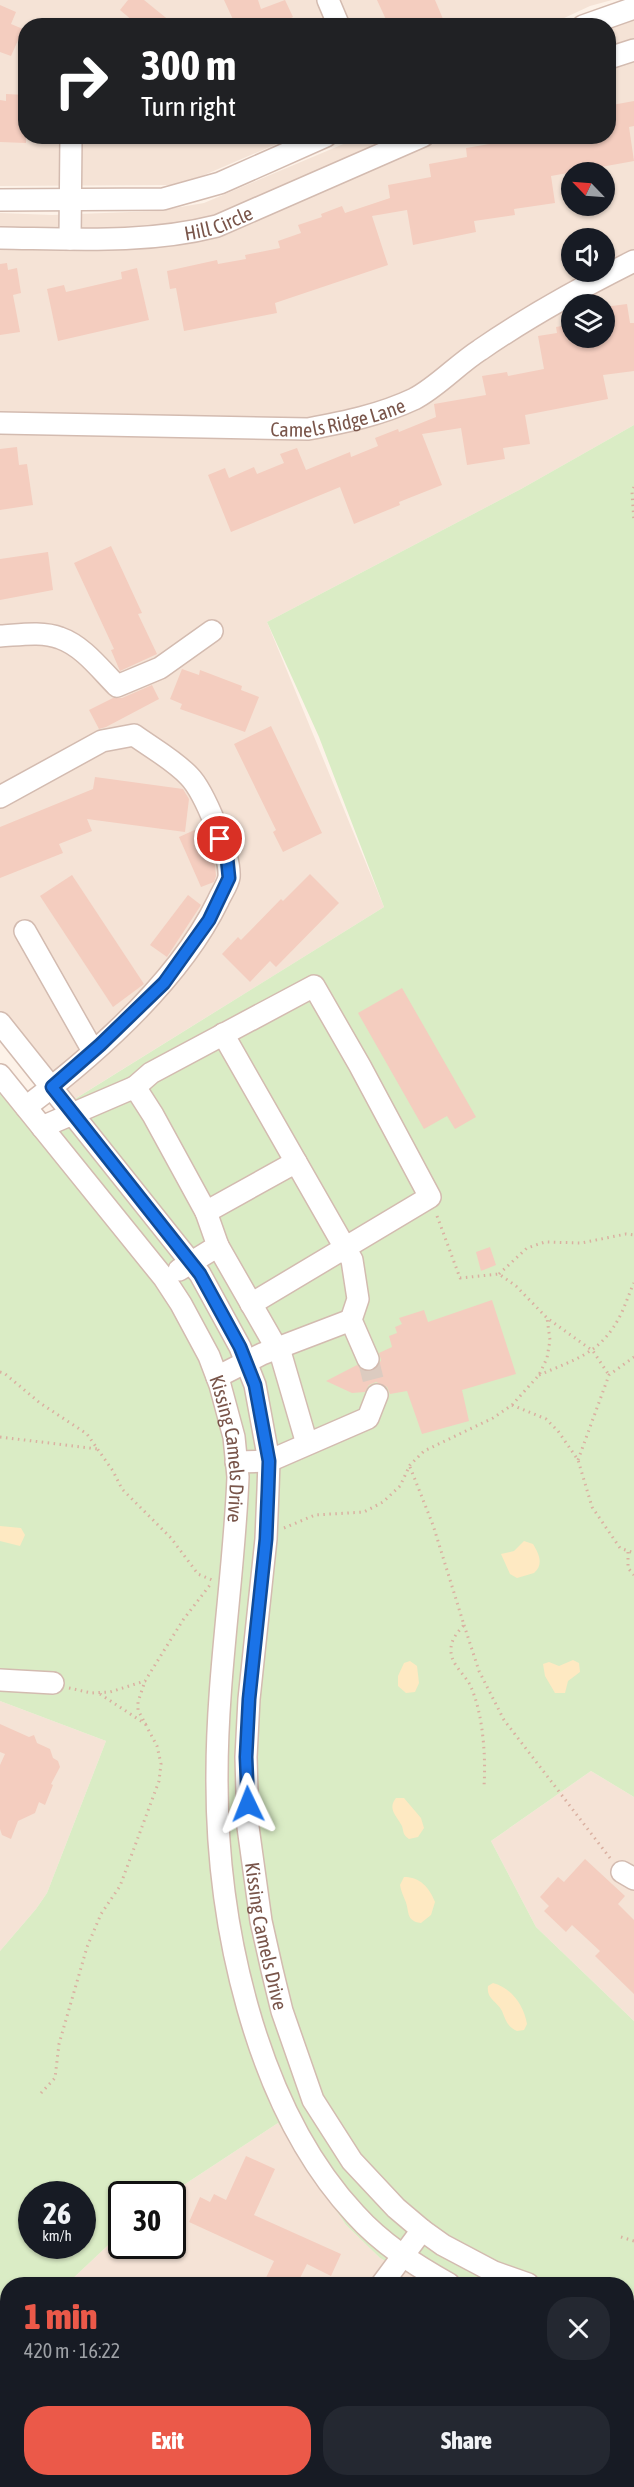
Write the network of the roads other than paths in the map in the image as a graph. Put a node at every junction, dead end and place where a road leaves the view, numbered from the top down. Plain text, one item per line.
1 (328, 0) edge
2 (611, 7) edge
3 (634, 8) edge
4 (336, 18) edge
5 (595, 18) edge
6 (634, 50) edge
7 (616, 56) edge
8 (71, 144) edge
9 (308, 144) edge
10 (405, 144) edge
11 (0, 200) edge
12 (71, 200) junction
13 (0, 238) edge
14 (70, 239) junction
15 (634, 261) edge
16 (0, 423) edge
17 (212, 631) dead end
18 (0, 636) edge
19 (0, 796) edge
20 (25, 931) dead end
21 (0, 1023) edge
22 (224, 1034) junction
23 (93, 1051) junction
24 (0, 1075) edge
25 (52, 1087) junction
26 (135, 1087) junction
27 (26, 1107) junction
28 (72, 1112) junction
29 (42, 1127) junction
30 (296, 1162) junction
31 (206, 1212) junction
32 (218, 1246) junction
33 (345, 1249) junction
34 (191, 1263) junction
35 (164, 1278) junction
36 (251, 1304) junction
37 (351, 1320) junction
38 (278, 1348) junction
39 (368, 1359) tunnel mouth
40 (247, 1361) junction
41 (217, 1377) junction
42 (378, 1395) tunnel mouth
43 (308, 1444) junction
44 (269, 1461) junction
45 (237, 1462) junction
46 (0, 1680) edge
47 (53, 1683) road end
48 (422, 2230) junction
49 (402, 2256) junction
50 (386, 2277) edge
51 (437, 2277) edge
52 (512, 2277) edge

1 - 4 street
2 - 3 street
2 - 5 street
6 - 7 street
8 - 12 street
9 - 12 street, Hill Circle
10 - 14 street, Hill Circle
11 - 12 street, Hill Circle
12 - 14 street
13 - 14 street, Hill Circle
15 - 16 street, Camels Ridge Lane
17 - 18 street
19 - 23 street
20 - 23 street
21 - 25 street, Kissing Camels Drive
22 - 26 street
22 - 30 street
22 - 33 street
23 - 25 street
24 - 27 street, Kissing Camels Drive
25 - 27 street
25 - 28 street, Kissing Camels Drive
26 - 28 street
26 - 31 street
27 - 29 street, Kissing Camels Drive
28 - 29 street
28 - 34 street, Kissing Camels Drive
29 - 35 street, Kissing Camels Drive
30 - 31 street
30 - 33 street
31 - 32 street
32 - 34 street
32 - 36 street
33 - 36 street
33 - 37 street
34 - 35 street
34 - 40 street, Kissing Camels Drive
35 - 41 street, Kissing Camels Drive
36 - 38 street
37 - 38 street
37 - 39 street
38 - 40 street
38 - 43 street
40 - 41 street
40 - 44 street, Kissing Camels Drive
41 - 45 street, Kissing Camels Drive
42 - 43 street
43 - 44 street
44 - 45 street
44 - 48 street, Kissing Camels Drive
45 - 49 street, Kissing Camels Drive
46 - 47 street
48 - 49 street
48 - 52 street, Kissing Camels Drive
49 - 50 street
49 - 51 street, Kissing Camels Drive

